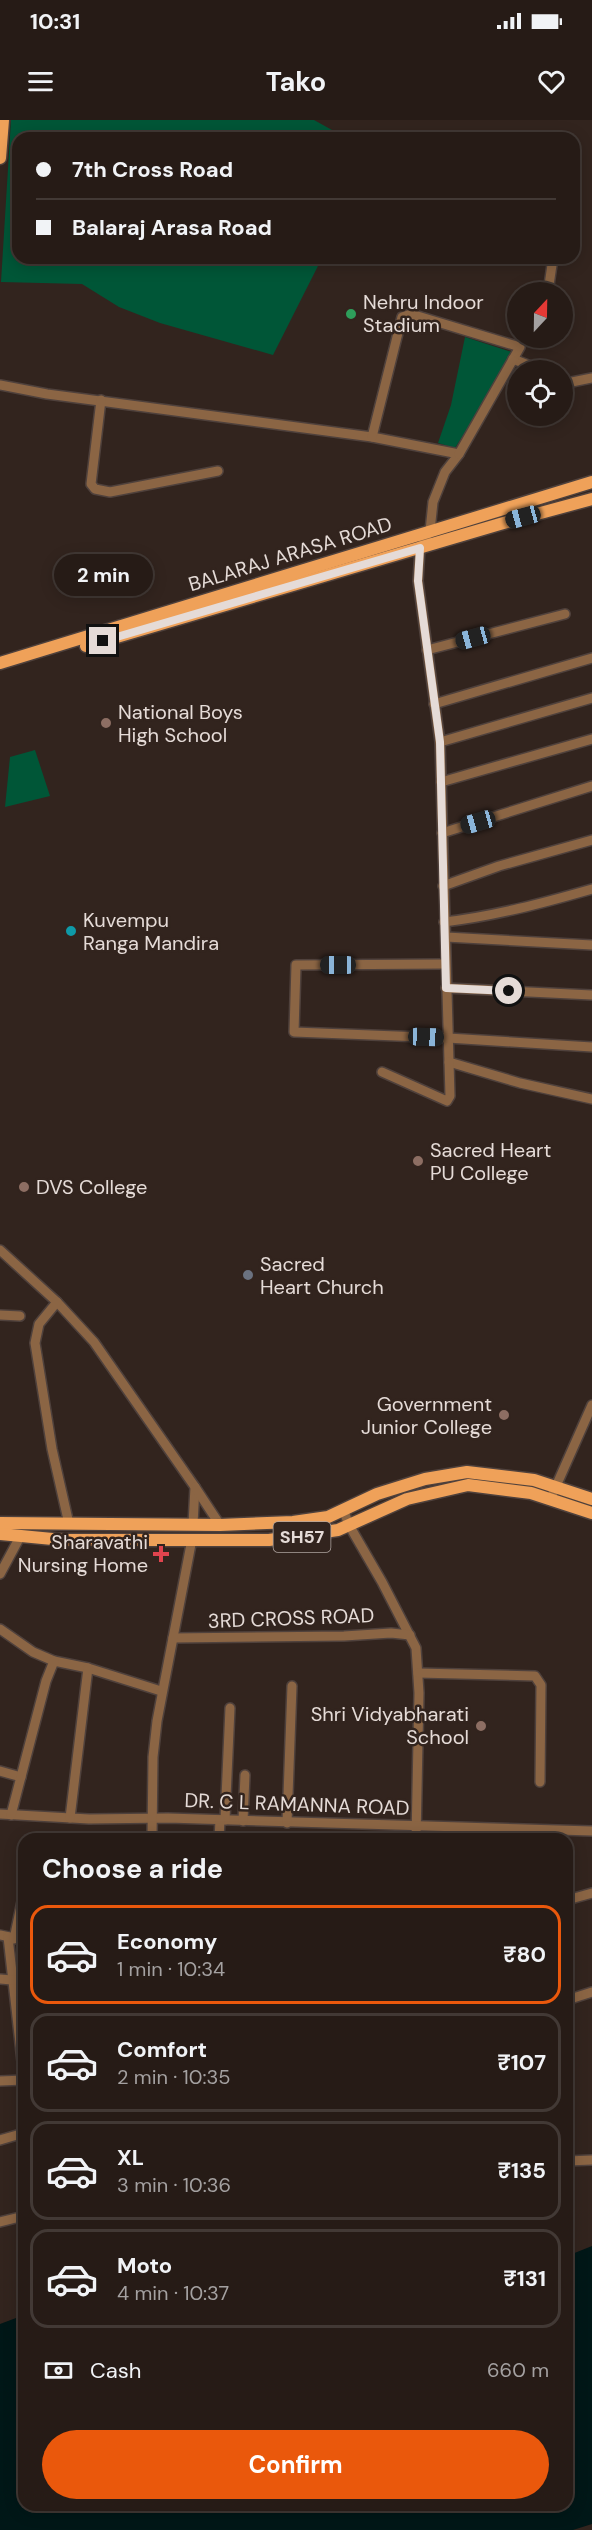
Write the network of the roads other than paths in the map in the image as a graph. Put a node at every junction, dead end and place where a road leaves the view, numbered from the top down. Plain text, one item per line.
1 (3, 120) edge
2 (0, 158) edge
3 (552, 264) edge
4 (549, 282) edge
5 (507, 343) edge
6 (519, 348) edge
7 (513, 359) joint
8 (592, 378) edge
9 (573, 382) edge
10 (0, 385) edge
11 (101, 400) junction
12 (372, 437) junction
13 (459, 454) junction
14 (218, 471) dead end
15 (592, 482) edge
16 (592, 499) edge
17 (430, 531) junction
18 (420, 548) junction
19 (565, 614) dead end
20 (427, 650) junction
21 (592, 658) edge
22 (0, 663) edge
23 (0, 671) edge
24 (592, 698) edge
25 (434, 704) junction
26 (592, 739) edge
27 (440, 742) junction
28 (441, 782) junction
29 (592, 786) edge
30 (442, 833) junction
31 (592, 840) edge
32 (443, 886) junction
33 (592, 889) edge
34 (444, 922) junction
35 (446, 937) junction
36 (592, 945) edge
37 (445, 963) junction
38 (446, 988) junction
39 (592, 995) edge
40 (448, 1038) junction
41 (592, 1047) edge
42 (449, 1062) junction
43 (382, 1072) dead end
44 (592, 1099) edge
45 (0, 1250) edge
46 (57, 1302) junction
47 (0, 1315) edge
48 (20, 1316) dead end
49 (592, 1407) edge
50 (195, 1487) junction
51 (553, 1492) junction
52 (592, 1499) edge
53 (343, 1509) junction
54 (592, 1513) edge
55 (0, 1523) edge
56 (69, 1524) junction
57 (194, 1524) junction
58 (349, 1525) junction
59 (220, 1526) junction
60 (0, 1534) edge
61 (21, 1535) junction
62 (192, 1539) junction
63 (0, 1574) edge
64 (0, 1629) edge
65 (410, 1635) junction
66 (172, 1638) junction
67 (54, 1661) junction
68 (88, 1668) junction
69 (418, 1673) junction
70 (292, 1686) dead end
71 (161, 1691) junction
72 (230, 1708) dead end
73 (0, 1771) edge
74 (245, 1775) dead end
75 (21, 1778) junction
76 (540, 1782) dead end
77 (0, 1814) edge
78 (11, 1815) junction
79 (70, 1818) junction
80 (152, 1818) junction
81 (223, 1820) junction
82 (243, 1821) junction
83 (287, 1823) junction
84 (416, 1826) junction
85 (592, 1831) edge
86 (152, 1833) edge
87 (220, 1833) edge
88 (416, 1833) edge
89 (592, 1893) edge
90 (573, 1898) edge
91 (18, 1913) edge
92 (11, 1938) edge
93 (0, 1979) edge
94 (11, 1980) junction
95 (18, 1981) edge
96 (592, 1992) edge
97 (573, 1998) edge
98 (18, 2033) edge
99 (18, 2080) edge
100 (0, 2081) edge
101 (18, 2135) edge
102 (0, 2140) edge
103 (592, 2160) edge
104 (573, 2161) edge
105 (18, 2218) edge
106 (0, 2222) edge

1 - 2 main road
3 - 4 street
5 - 12 street
6 - 7 street
7 - 13 street
8 - 9 street
10 - 11 street
11 - 12 street
11 - 14 street
12 - 13 street
13 - 17 street
15 - 17 main road, BALARAJ ARASA ROAD
16 - 18 main road, BALARAJ ARASA ROAD
17 - 18 street
17 - 22 main road, BALARAJ ARASA ROAD
18 - 20 street
18 - 23 main road, BALARAJ ARASA ROAD
19 - 20 street
20 - 25 street
21 - 25 street
24 - 27 street
25 - 27 street
26 - 28 street
27 - 28 street
28 - 30 street
29 - 30 street
30 - 32 street
31 - 32 street
32 - 34 street
33 - 34 street
34 - 35 street
35 - 36 street
35 - 37 street
37 - 38 street
37 - 40 street
38 - 39 street
38 - 40 street
40 - 41 street
40 - 42 street
42 - 43 street
42 - 44 street
45 - 46 street
46 - 50 street
46 - 56 street
47 - 48 street
49 - 51 street
50 - 57 street
50 - 59 street
51 - 52 main road, SH57
51 - 53 main road, SH57
51 - 54 main road, SH57
51 - 58 main road, SH57
53 - 58 street
53 - 59 main road, SH57
55 - 56 main road, SH57
56 - 57 main road, SH57
57 - 59 main road, SH57
58 - 62 main road, SH57
58 - 65 street
60 - 61 main road, SH57
61 - 62 main road, SH57
61 - 63 street
62 - 66 street
64 - 67 street
65 - 66 street, 3RD CROSS ROAD
65 - 69 street
66 - 71 street
67 - 68 street
67 - 75 street
68 - 71 street
68 - 79 street
69 - 76 street
69 - 84 street
70 - 83 street
71 - 80 street
72 - 81 street
73 - 75 street
74 - 82 street
75 - 78 street
77 - 78 street, DR. C L RAMANNA ROAD
78 - 79 street, DR. C L RAMANNA ROAD
79 - 80 street, DR. C L RAMANNA ROAD
80 - 81 street, DR. C L RAMANNA ROAD
80 - 86 street
81 - 82 street, DR. C L RAMANNA ROAD
81 - 87 street
82 - 83 street, DR. C L RAMANNA ROAD
83 - 84 street, DR. C L RAMANNA ROAD
84 - 85 street, DR. C L RAMANNA ROAD
84 - 88 street
89 - 90 street
91 - 92 street
92 - 94 street
93 - 94 street
94 - 95 street
94 - 98 street
96 - 97 street
99 - 100 street
101 - 102 street
103 - 104 street
105 - 106 street

